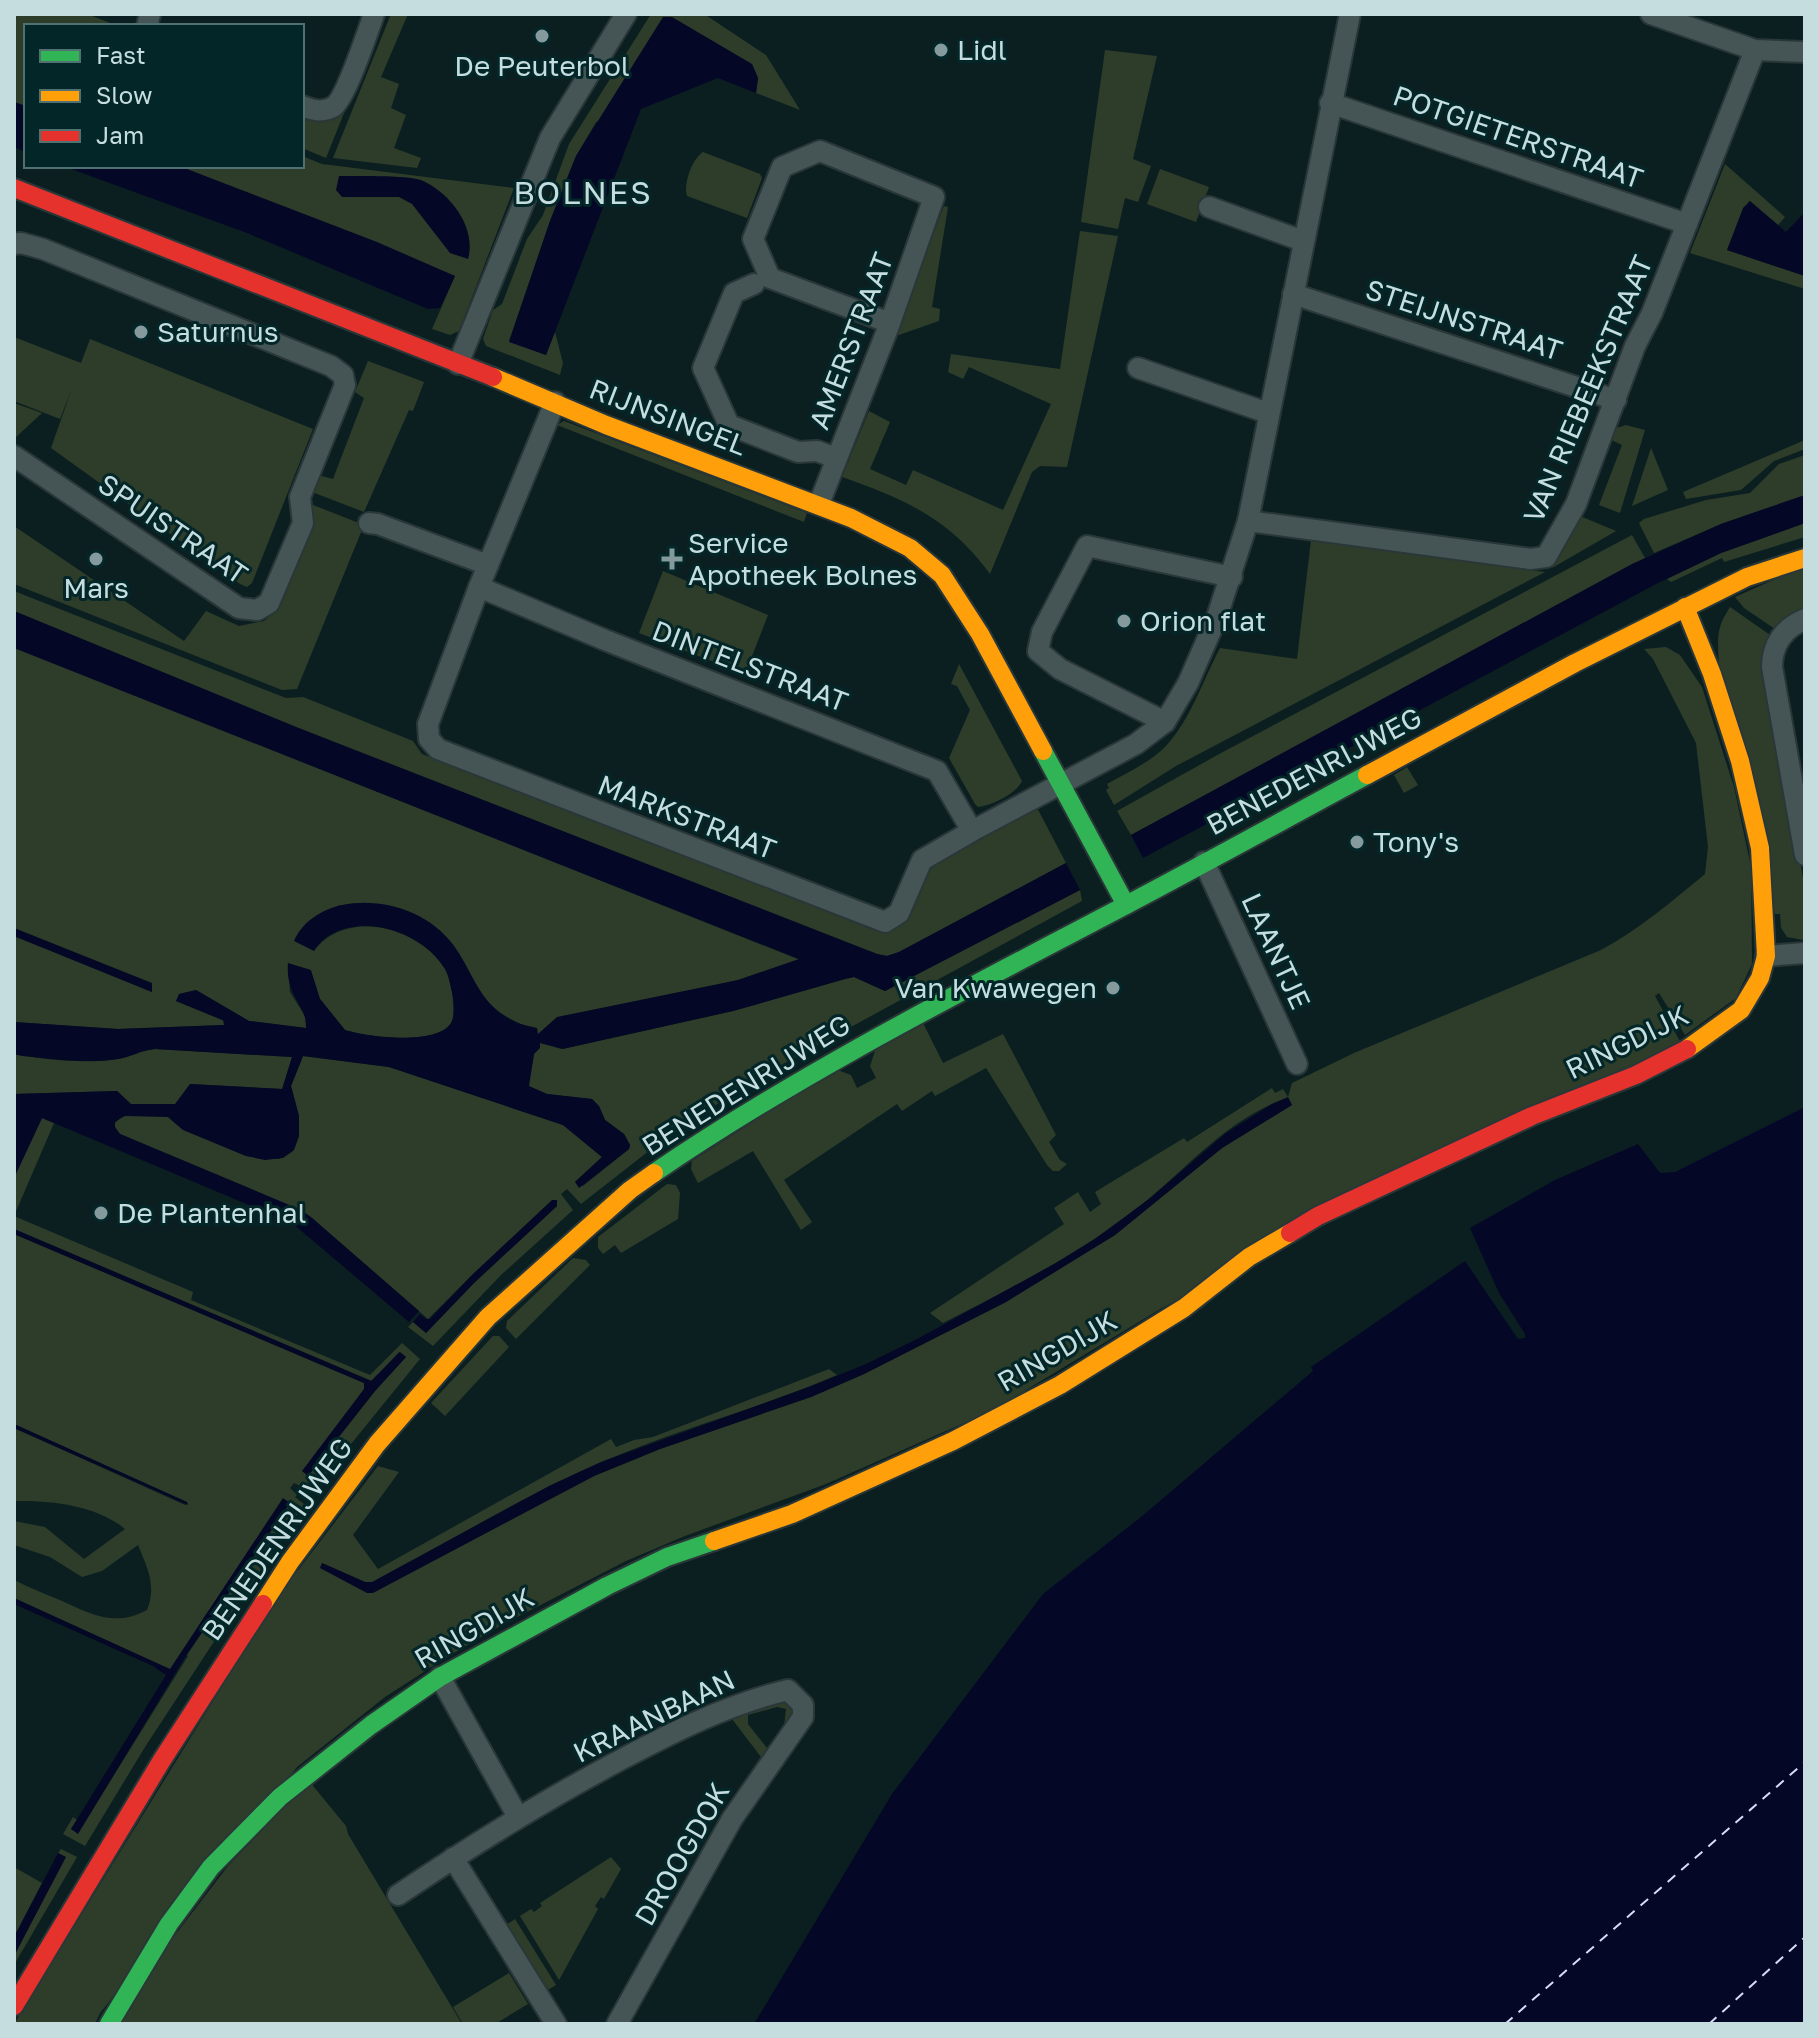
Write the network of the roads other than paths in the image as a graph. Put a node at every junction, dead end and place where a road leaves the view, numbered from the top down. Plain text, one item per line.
1 (374, 14) edge
2 (626, 14) edge
3 (1350, 14) edge
4 (1651, 14) edge
5 (1755, 50) junction
6 (1805, 52) edge
7 (1330, 103) junction
8 (304, 107) edge
9 (14, 188) edge
10 (1209, 207) dead end
11 (1687, 224) junction
12 (1303, 241) junction
13 (14, 244) edge
14 (762, 281) junction
15 (1293, 294) junction
16 (890, 323) junction
17 (458, 364) junction
18 (1138, 368) dead end
19 (1616, 400) junction
20 (555, 402) junction
21 (1268, 413) junction
22 (14, 456) edge
23 (836, 458) junction
24 (819, 504) junction
25 (1248, 521) junction
26 (369, 523) dead end
27 (1805, 558) edge
28 (488, 565) junction
29 (1232, 577) junction
30 (479, 587) junction
31 (1685, 607) junction
32 (1805, 619) edge
33 (1165, 722) junction
34 (1061, 784) junction
35 (972, 831) junction
36 (1805, 855) edge
37 (1204, 862) junction
38 (1126, 905) junction
39 (1805, 953) edge
40 (1766, 956) junction
41 (1297, 1064) dead end
42 (440, 1677) junction
43 (803, 1717) joint
44 (518, 1817) junction
45 (453, 1858) junction
46 (398, 1895) dead end
47 (14, 2006) edge
48 (109, 2024) edge
49 (556, 2024) edge
50 (617, 2024) edge

1 - 8 street
2 - 17 street
3 - 7 street
4 - 5 street
5 - 6 street
5 - 11 street, VAN RIEBEEKSTRAAT
7 - 11 street, POTGIETERSTRAAT
7 - 12 street
9 - 17 street, RIJNSINGEL
10 - 12 street
11 - 19 street, VAN RIEBEEKSTRAAT
12 - 15 street
13 - 22 street, SPUISTRAAT
14 - 16 street
14 - 16 street, AMERSTRAAT
14 - 23 street
15 - 19 street, STEIJNSTRAAT
15 - 21 street
16 - 23 street, AMERSTRAAT
17 - 20 street, RIJNSINGEL
18 - 21 street
19 - 25 street, VAN RIEBEEKSTRAAT
20 - 24 street, RIJNSINGEL
20 - 28 street, MARKSTRAAT
21 - 25 street
23 - 24 street, AMERSTRAAT
24 - 34 street, RIJNSINGEL
25 - 29 street
26 - 28 street
27 - 31 street, BENEDENRIJWEG
28 - 30 street, MARKSTRAAT
29 - 33 street
29 - 33 street
30 - 35 street, DINTELSTRAAT
30 - 35 street, MARKSTRAAT
31 - 37 street, BENEDENRIJWEG
31 - 40 street, RINGDIJK
32 - 36 street
33 - 34 street, MARKSTRAAT
34 - 35 street, MARKSTRAAT
34 - 38 street, RIJNSINGEL
37 - 38 street, BENEDENRIJWEG
37 - 41 street, LAANTJE
38 - 47 street, BENEDENRIJWEG
39 - 40 street
40 - 42 street, RINGDIJK
42 - 44 street
42 - 48 street, RINGDIJK
43 - 44 street, KRAANBAAN
43 - 50 street, DROOGDOK
44 - 45 street, KRAANBAAN
45 - 46 street, KRAANBAAN
45 - 49 street

